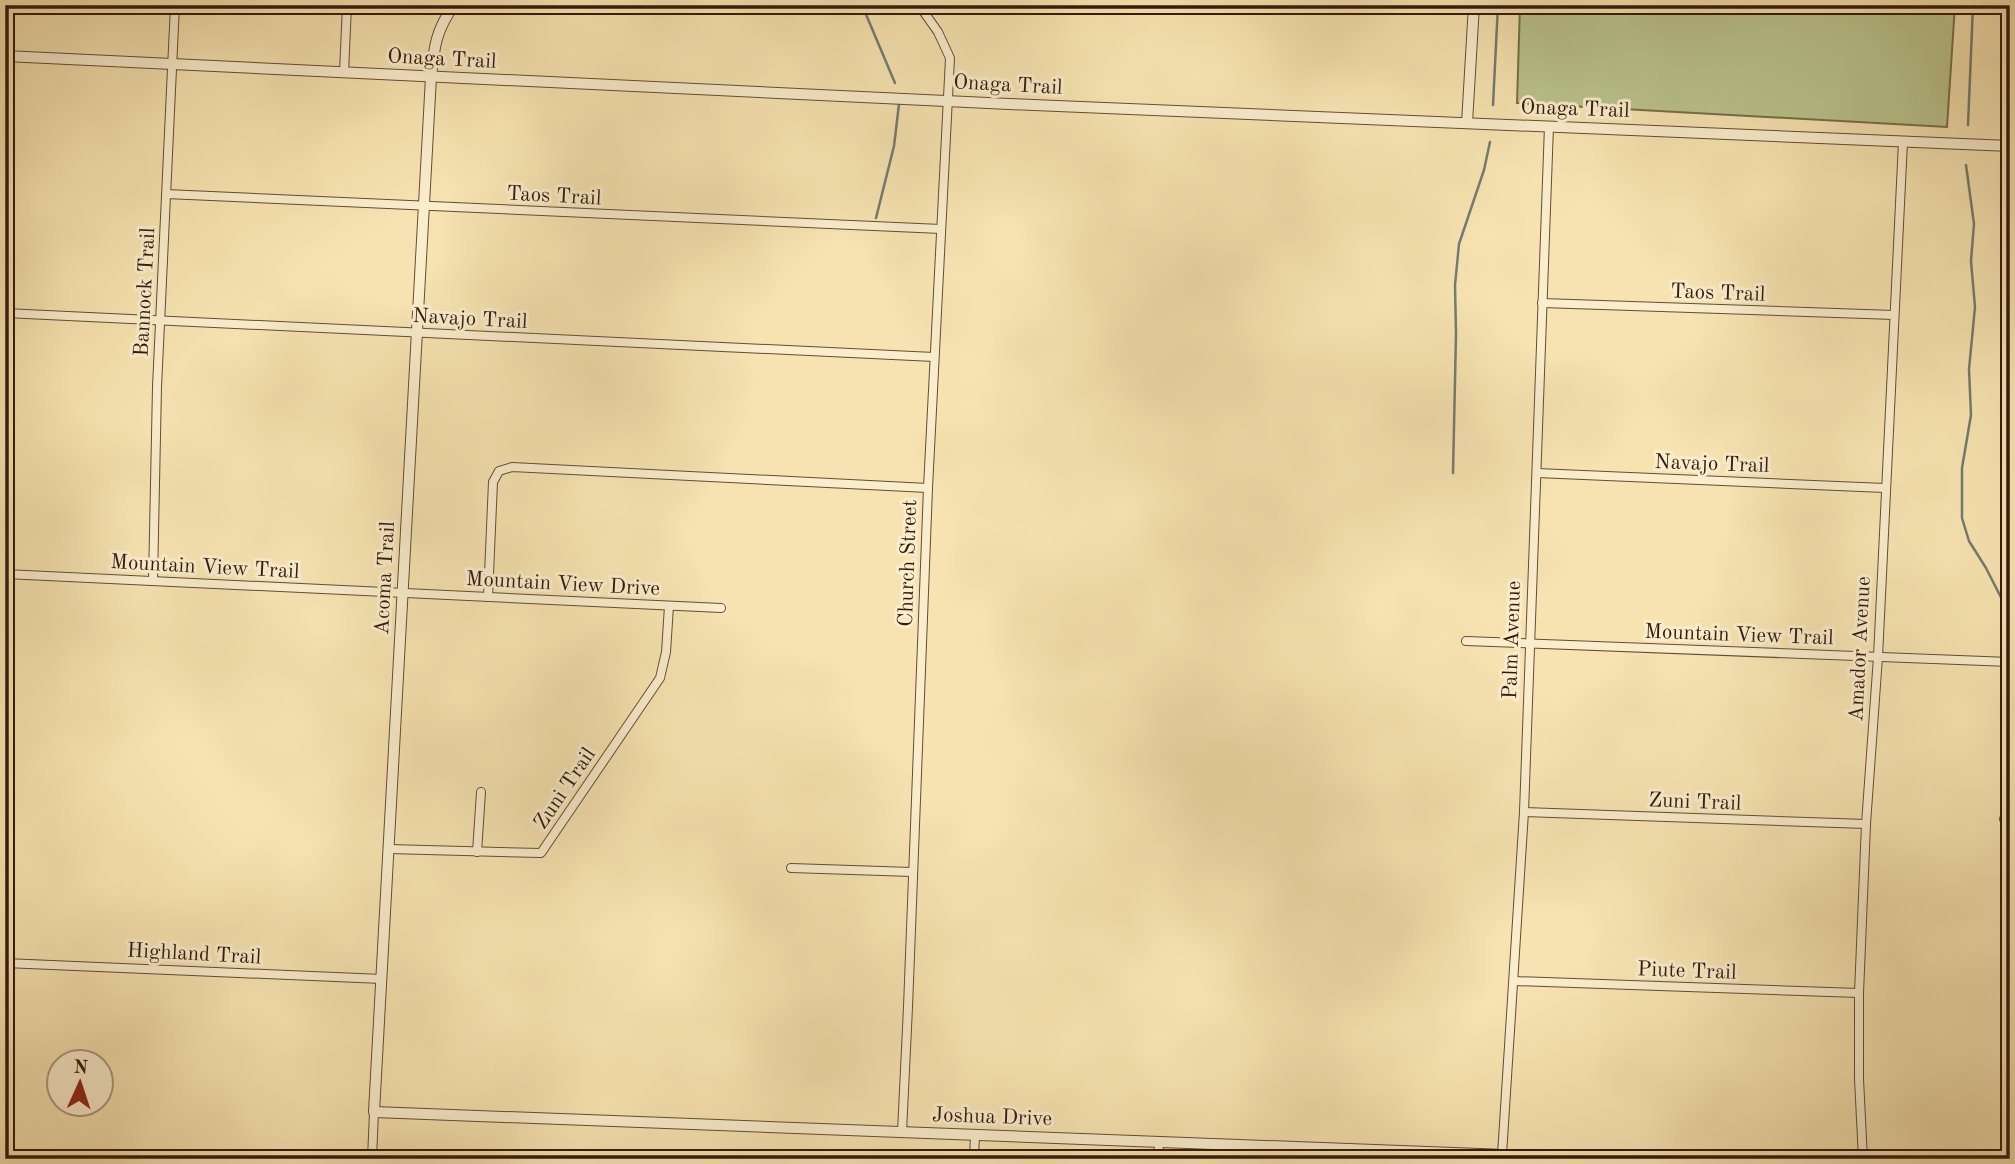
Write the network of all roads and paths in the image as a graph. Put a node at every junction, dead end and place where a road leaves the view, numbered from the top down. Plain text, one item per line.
1 (175, 5) edge
2 (347, 5) edge
3 (454, 5) edge
4 (919, 5) edge
5 (1474, 5) edge
6 (5, 56) edge
7 (173, 64) junction
8 (344, 73) junction
9 (431, 78) junction
10 (948, 100) junction
11 (1467, 123) junction
12 (1549, 126) junction
13 (1903, 142) junction
14 (2010, 146) edge
15 (166, 194) junction
16 (424, 206) junction
17 (941, 229) junction
18 (1542, 303) junction
19 (5, 313) edge
20 (1894, 316) junction
21 (160, 321) junction
22 (417, 334) junction
23 (934, 357) junction
24 (1537, 473) junction
25 (928, 488) junction
26 (1885, 488) junction
27 (5, 574) edge
28 (153, 581) junction
29 (403, 593) junction
30 (488, 597) junction
31 (669, 606) junction
32 (722, 608) dead end
33 (1466, 641) dead end
34 (1529, 643) junction
35 (1878, 657) junction
36 (2010, 662) edge
37 (481, 792) dead end
38 (1524, 812) junction
39 (2004, 819) dead end
40 (1866, 824) junction
41 (2010, 828) edge
42 (389, 849) junction
43 (477, 852) junction
44 (791, 868) dead end
45 (912, 872) junction
46 (5, 963) edge
47 (382, 979) junction
48 (1514, 981) junction
49 (1859, 993) junction
50 (2010, 1060) edge
51 (374, 1112) junction
52 (902, 1132) junction
53 (975, 1135) junction
54 (1159, 1142) junction
55 (1502, 1155) junction
56 (372, 1159) edge
57 (974, 1159) edge
58 (1158, 1159) edge
59 (1609, 1159) edge
60 (1863, 1159) edge
61 (2005, 1159) edge

1 - 7 street, Bannock Trail
2 - 8 street
3 - 9 street, Acoma Trail
4 - 10 street, Church Street
5 - 11 street
6 - 7 street, Onaga Trail
7 - 8 street, Onaga Trail
7 - 15 street, Bannock Trail
8 - 9 street, Onaga Trail
9 - 10 street, Onaga Trail
9 - 16 street, Acoma Trail
10 - 11 street, Onaga Trail
10 - 17 street, Church Street
11 - 12 street, Onaga Trail
12 - 13 street, Onaga Trail
12 - 18 street, Palm Avenue
13 - 14 street, Onaga Trail
13 - 20 street, Amador Avenue
15 - 16 street, Taos Trail
15 - 21 street, Bannock Trail
16 - 17 street, Taos Trail
16 - 22 street, Acoma Trail
17 - 23 street, Church Street
18 - 20 street, Taos Trail
18 - 24 street, Palm Avenue
19 - 21 street, Navajo Trail
20 - 26 street, Amador Avenue
21 - 22 street, Navajo Trail
21 - 28 street, Bannock Trail
22 - 23 street, Navajo Trail
22 - 29 street, Acoma Trail
23 - 25 street, Church Street
24 - 26 street, Navajo Trail
24 - 34 street, Palm Avenue
25 - 30 street
25 - 45 street, Church Street
26 - 35 street, Amador Avenue
27 - 28 street, Mountain View Trail
28 - 29 street, Mountain View Trail
29 - 30 street, Mountain View Drive
29 - 42 street, Acoma Trail
30 - 31 street, Mountain View Drive
31 - 32 street, Mountain View Drive
31 - 43 street, Zuni Trail
33 - 34 street, Mountain View Trail
34 - 35 street, Mountain View Trail
34 - 38 street, Palm Avenue
35 - 36 street, Mountain View Trail
35 - 40 street, Amador Avenue
37 - 43 street
38 - 40 street, Zuni Trail
38 - 48 street, Palm Avenue
39 - 41 street
40 - 49 street, Amador Avenue
42 - 43 street, Zuni Trail
42 - 47 street, Acoma Trail
44 - 45 street
45 - 52 street, Church Street
46 - 47 street, Highland Trail
47 - 51 street, Acoma Trail
48 - 49 street, Piute Trail
48 - 55 street, Palm Avenue
49 - 60 street, Amador Avenue
50 - 61 street
51 - 52 street, Joshua Drive
51 - 56 street, Acoma Trail
52 - 53 street, Joshua Drive
53 - 54 street, Joshua Drive
53 - 57 street
54 - 55 street, Joshua Drive
54 - 58 street
55 - 59 street, Joshua Drive

